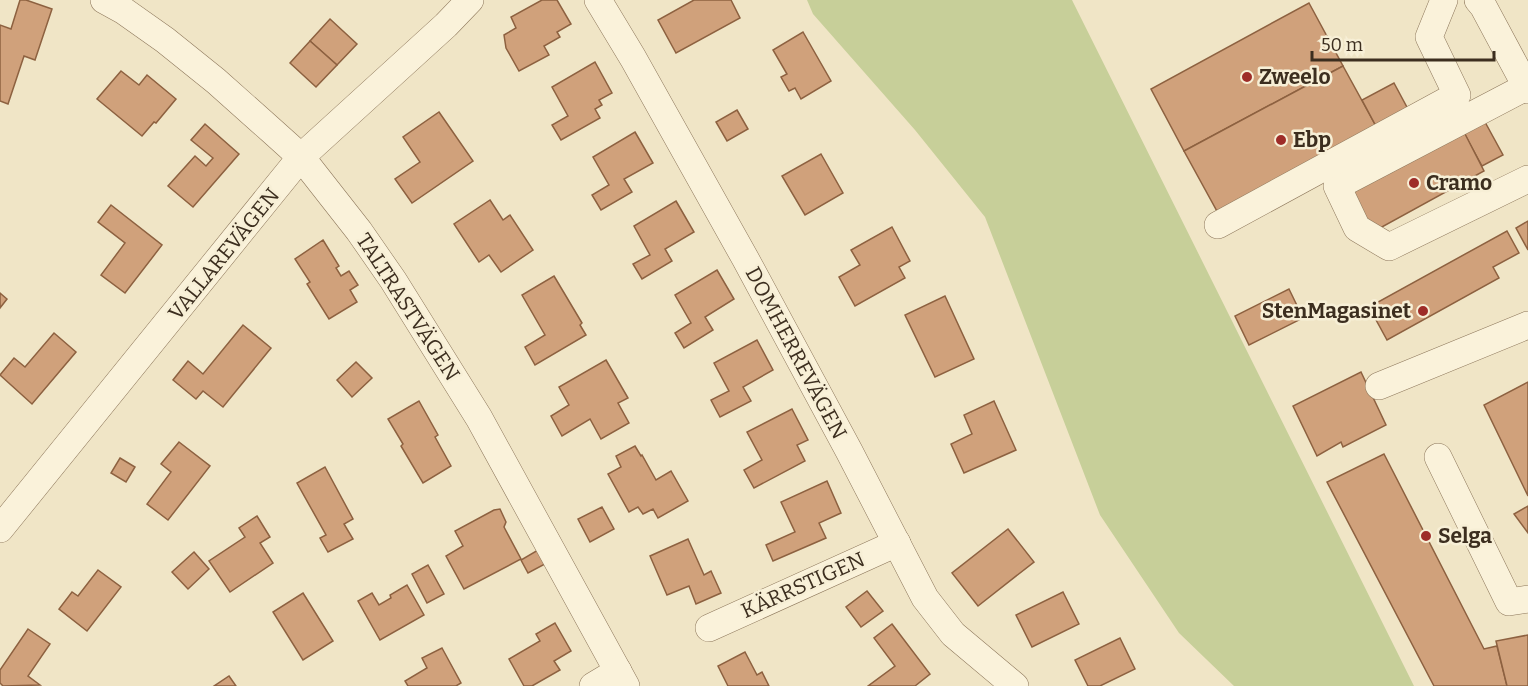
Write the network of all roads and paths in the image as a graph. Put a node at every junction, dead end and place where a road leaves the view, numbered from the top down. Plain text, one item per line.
1 (104, 0) edge
2 (470, 0) edge
3 (598, 0) edge
4 (1444, 0) edge
5 (1478, 0) edge
6 (1527, 89) edge
7 (301, 158) junction
8 (1528, 179) edge
9 (1218, 225) dead end
10 (1528, 325) edge
11 (1379, 386) dead end
12 (1438, 457) dead end
13 (0, 529) edge
14 (897, 543) junction
15 (1528, 599) edge
16 (709, 628) dead end
17 (622, 679) edge
18 (593, 686) edge
19 (1016, 686) edge

1 - 7 street, TALTRASTVÄGEN
2 - 7 street, VALLAREVÄGEN
3 - 14 street, DOMHERREVÄGEN
4 - 9 street
5 - 6 street
6 - 8 street
7 - 13 street, VALLAREVÄGEN
7 - 17 street, TALTRASTVÄGEN
10 - 11 street
12 - 15 street
14 - 16 street, KÄRRSTIGEN
14 - 19 street, DOMHERREVÄGEN
17 - 18 street

